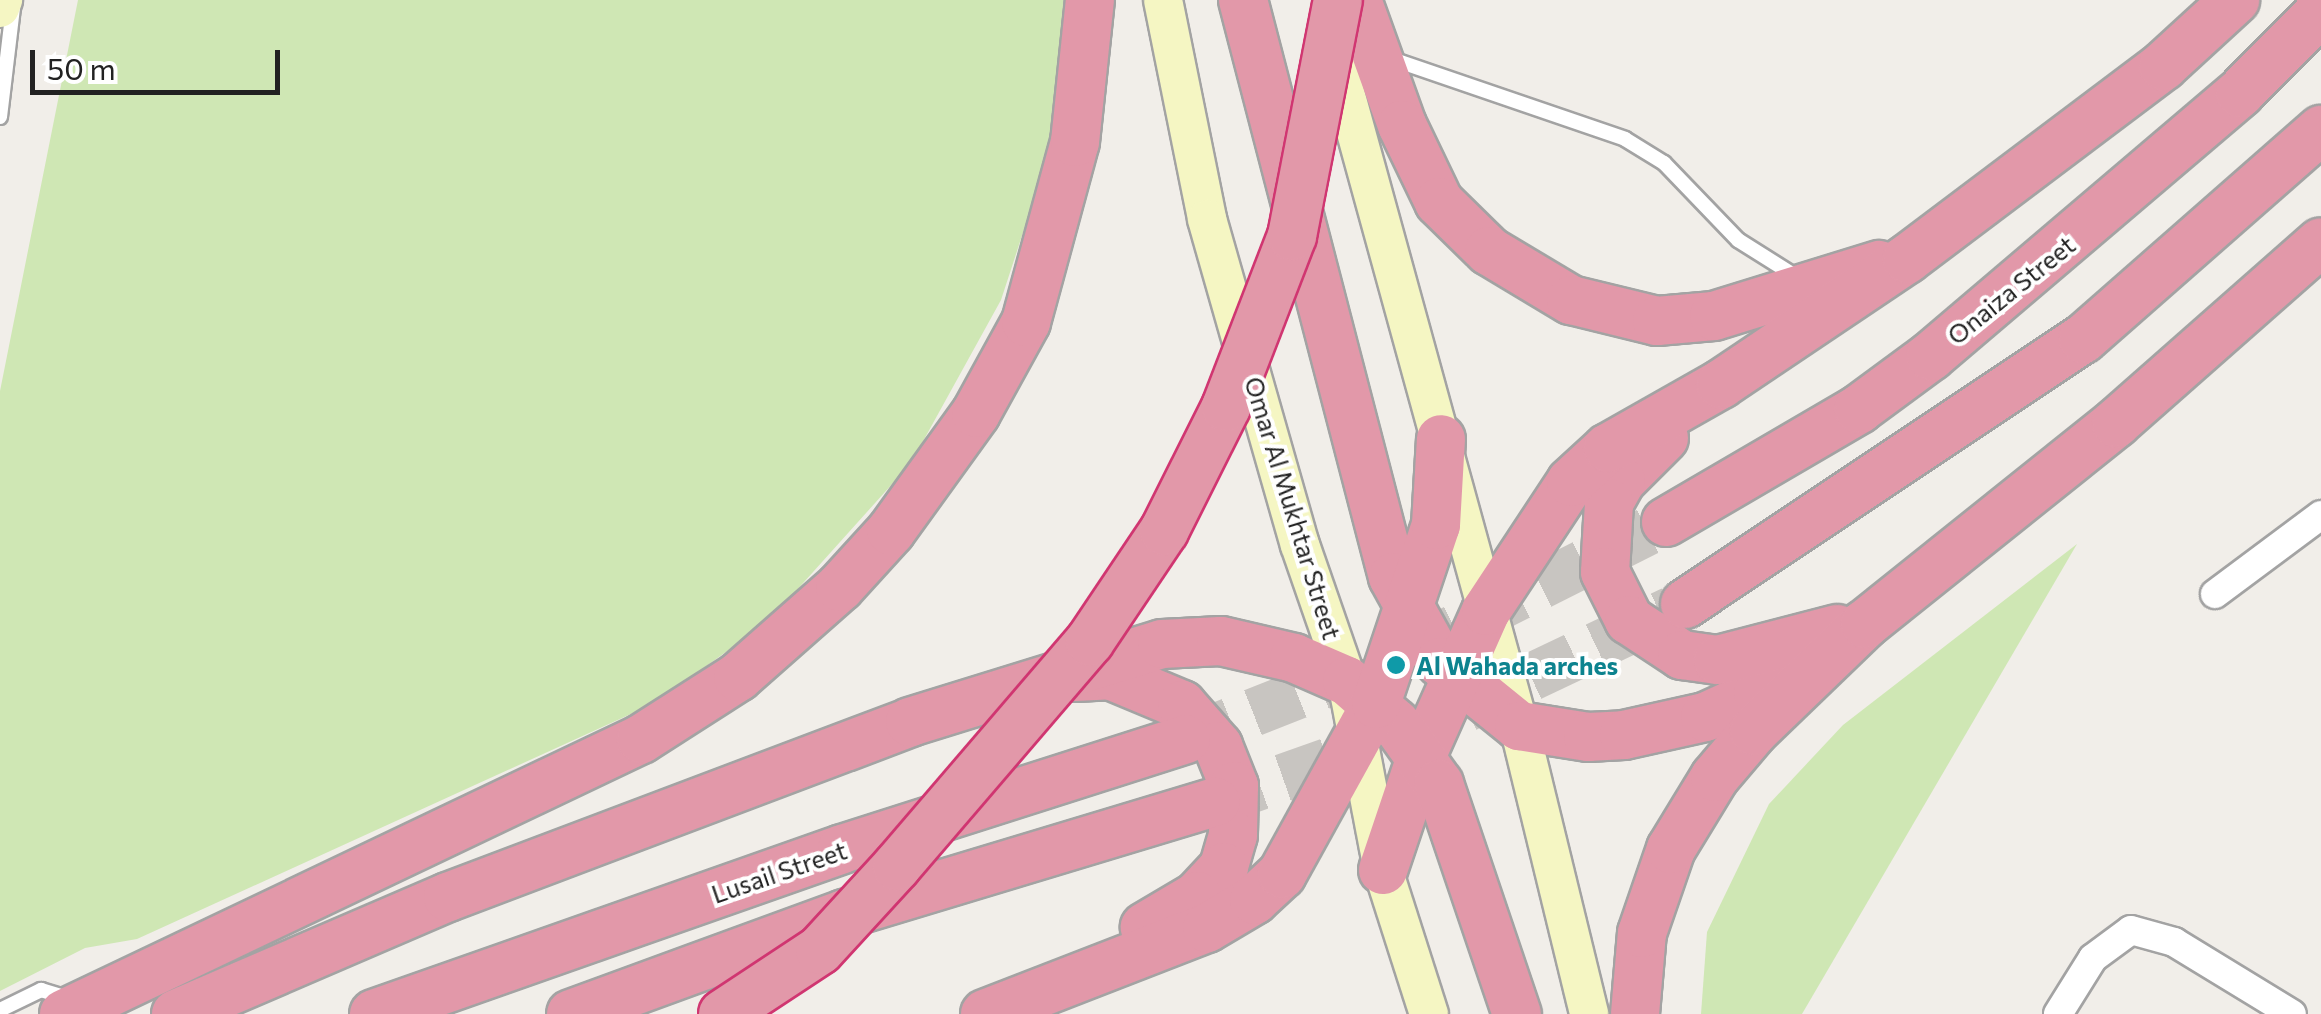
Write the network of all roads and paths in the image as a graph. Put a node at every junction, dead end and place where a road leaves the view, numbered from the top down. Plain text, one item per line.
1 (3, 0) edge
2 (14, 0) edge
3 (1090, 0) edge
4 (1163, 0) edge
5 (1243, 0) edge
6 (1321, 0) edge
7 (1338, 0) edge
8 (1358, 0) edge
9 (2235, 0) edge
10 (0, 8) edge
11 (2321, 11) edge
12 (1376, 52) junction
13 (0, 117) edge
14 (2321, 130) edge
15 (2321, 242) edge
16 (1907, 259) junction
17 (1809, 285) junction
18 (1721, 384) junction
19 (1441, 438) junction
20 (2321, 514) edge
21 (1666, 522) tunnel mouth
22 (2215, 594) dead end
23 (1684, 604) tunnel mouth
24 (1486, 611) junction
25 (1408, 613) junction
26 (1865, 624) junction
27 (1455, 676) junction
28 (1035, 680) junction
29 (1361, 706) junction
30 (1519, 726) junction
31 (1186, 740) tunnel mouth
32 (1420, 757) junction
33 (1214, 802) tunnel mouth
34 (1383, 870) junction
35 (1064, 983) junction
36 (75, 1009) edge
37 (0, 1010) edge
38 (996, 1013) edge
39 (176, 1014) edge
40 (374, 1014) edge
41 (571, 1014) edge
42 (723, 1014) edge
43 (1429, 1014) edge
44 (1517, 1014) edge
45 (1589, 1014) edge
46 (1635, 1014) edge
47 (2058, 1014) edge
48 (2292, 1014) edge

1 - 10 main road
2 - 13 lane
3 - 36 highway
4 - 29 main road, Omar Al Mukhtar Street
5 - 25 highway
6 - 19 main road
7 - 42 highway, bridge
8 - 12 highway
9 - 16 highway
11 - 21 highway, Onaiza Street
12 - 17 lane
12 - 17 highway
14 - 23 highway
15 - 26 highway
16 - 17 highway
16 - 18 highway
18 - 24 highway
18 - 26 highway
19 - 24 main road
19 - 25 highway
20 - 22 street
24 - 27 highway
24 - 30 main road
25 - 27 highway
25 - 29 highway
26 - 30 highway
26 - 46 highway
27 - 30 highway
27 - 32 highway
28 - 29 highway
28 - 35 highway
28 - 39 highway
29 - 32 highway
29 - 34 main road, Omar Al Mukhtar Street
29 - 35 highway
30 - 45 main road
31 - 40 highway, Lusail Street
32 - 34 highway
32 - 44 highway
33 - 41 highway
34 - 43 main road, Omar Al Mukhtar Street
35 - 38 highway
36 - 37 lane
47 - 48 street

